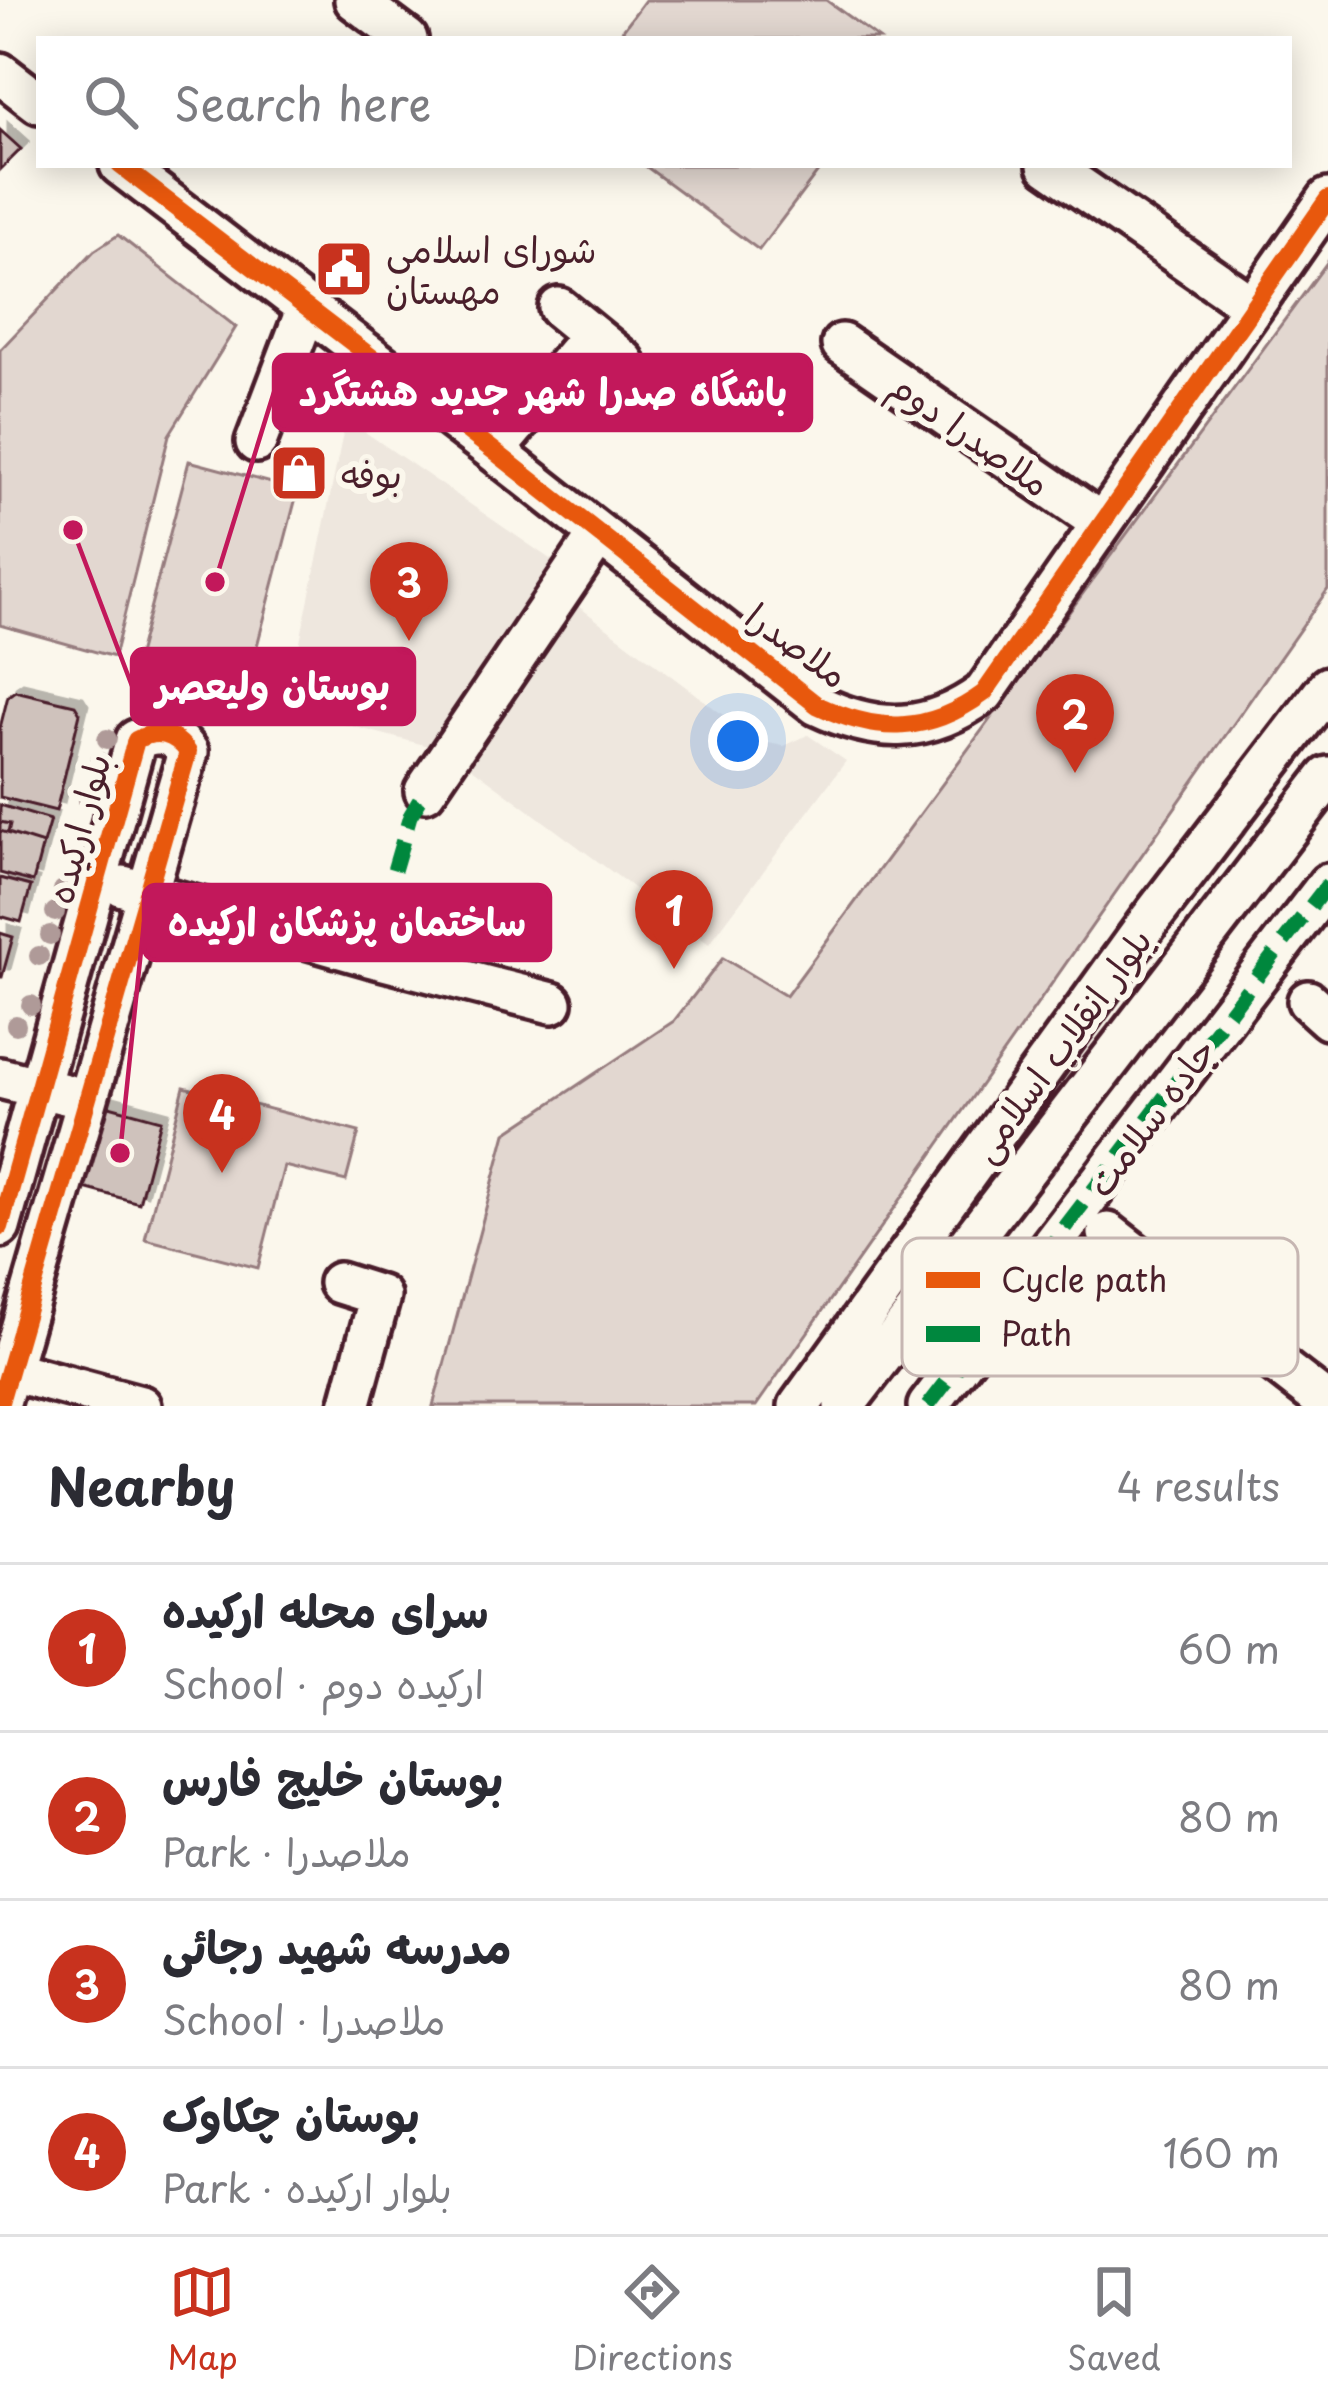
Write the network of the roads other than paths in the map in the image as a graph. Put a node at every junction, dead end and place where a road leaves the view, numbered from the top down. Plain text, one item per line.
1 (355, 0) edge
2 (402, 36) edge
3 (0, 73) edge
4 (36, 101) edge
5 (124, 168) edge
6 (1052, 168) edge
7 (1328, 199) edge
8 (1252, 306) junction
9 (307, 308) junction
10 (559, 308) dead end
11 (592, 335) junction
12 (842, 344) dead end
13 (624, 361) dead end
14 (256, 442) dead end
15 (494, 451) junction
16 (1100, 522) junction
17 (599, 534) junction
18 (1328, 687) edge
19 (1328, 777) edge
20 (425, 791) dead end
21 (98, 879) junction
22 (1328, 884) edge
23 (148, 892) junction
24 (552, 1004) dead end
25 (0, 1078) edge
26 (40, 1088) junction
27 (89, 1099) junction
28 (0, 1227) edge
29 (1108, 1233) dead end
30 (920, 1238) edge
31 (973, 1238) edge
32 (1057, 1238) edge
33 (1114, 1238) edge
34 (902, 1263) edge
35 (339, 1283) dead end
36 (902, 1331) edge
37 (951, 1376) edge
38 (1292, 1376) edge
39 (3, 1380) edge
40 (1328, 1404) edge
41 (141, 1406) edge
42 (350, 1406) edge
43 (799, 1406) edge
44 (844, 1406) edge
45 (928, 1406) edge

1 - 2 street
3 - 4 street
5 - 9 street, ملاصدرا
6 - 8 street
7 - 8 street, ملاصدرا
8 - 16 street, ملاصدرا
9 - 14 street
9 - 15 street, ملاصدرا
10 - 11 street
11 - 13 street
11 - 15 street
12 - 16 street, ملاصدرا دوم
15 - 17 street, ملاصدرا
16 - 17 street, ملاصدرا
17 - 20 street
18 - 30 street, بلوار انقلاب اسلامی
19 - 31 street, بلوار انقلاب اسلامی
21 - 23 street
21 - 23 street, بلوار ارکیده
21 - 26 street, بلوار ارکیده
22 - 32 street, جاده سلامت
23 - 24 street
23 - 27 street, بلوار ارکیده
25 - 26 street
26 - 27 street
26 - 28 street, بلوار ارکیده
27 - 39 street, بلوار ارکیده
29 - 33 street
34 - 43 street, بلوار انقلاب اسلامی
35 - 42 street
36 - 44 street, بلوار انقلاب اسلامی
37 - 45 street, جاده سلامت
38 - 40 street
39 - 41 street

